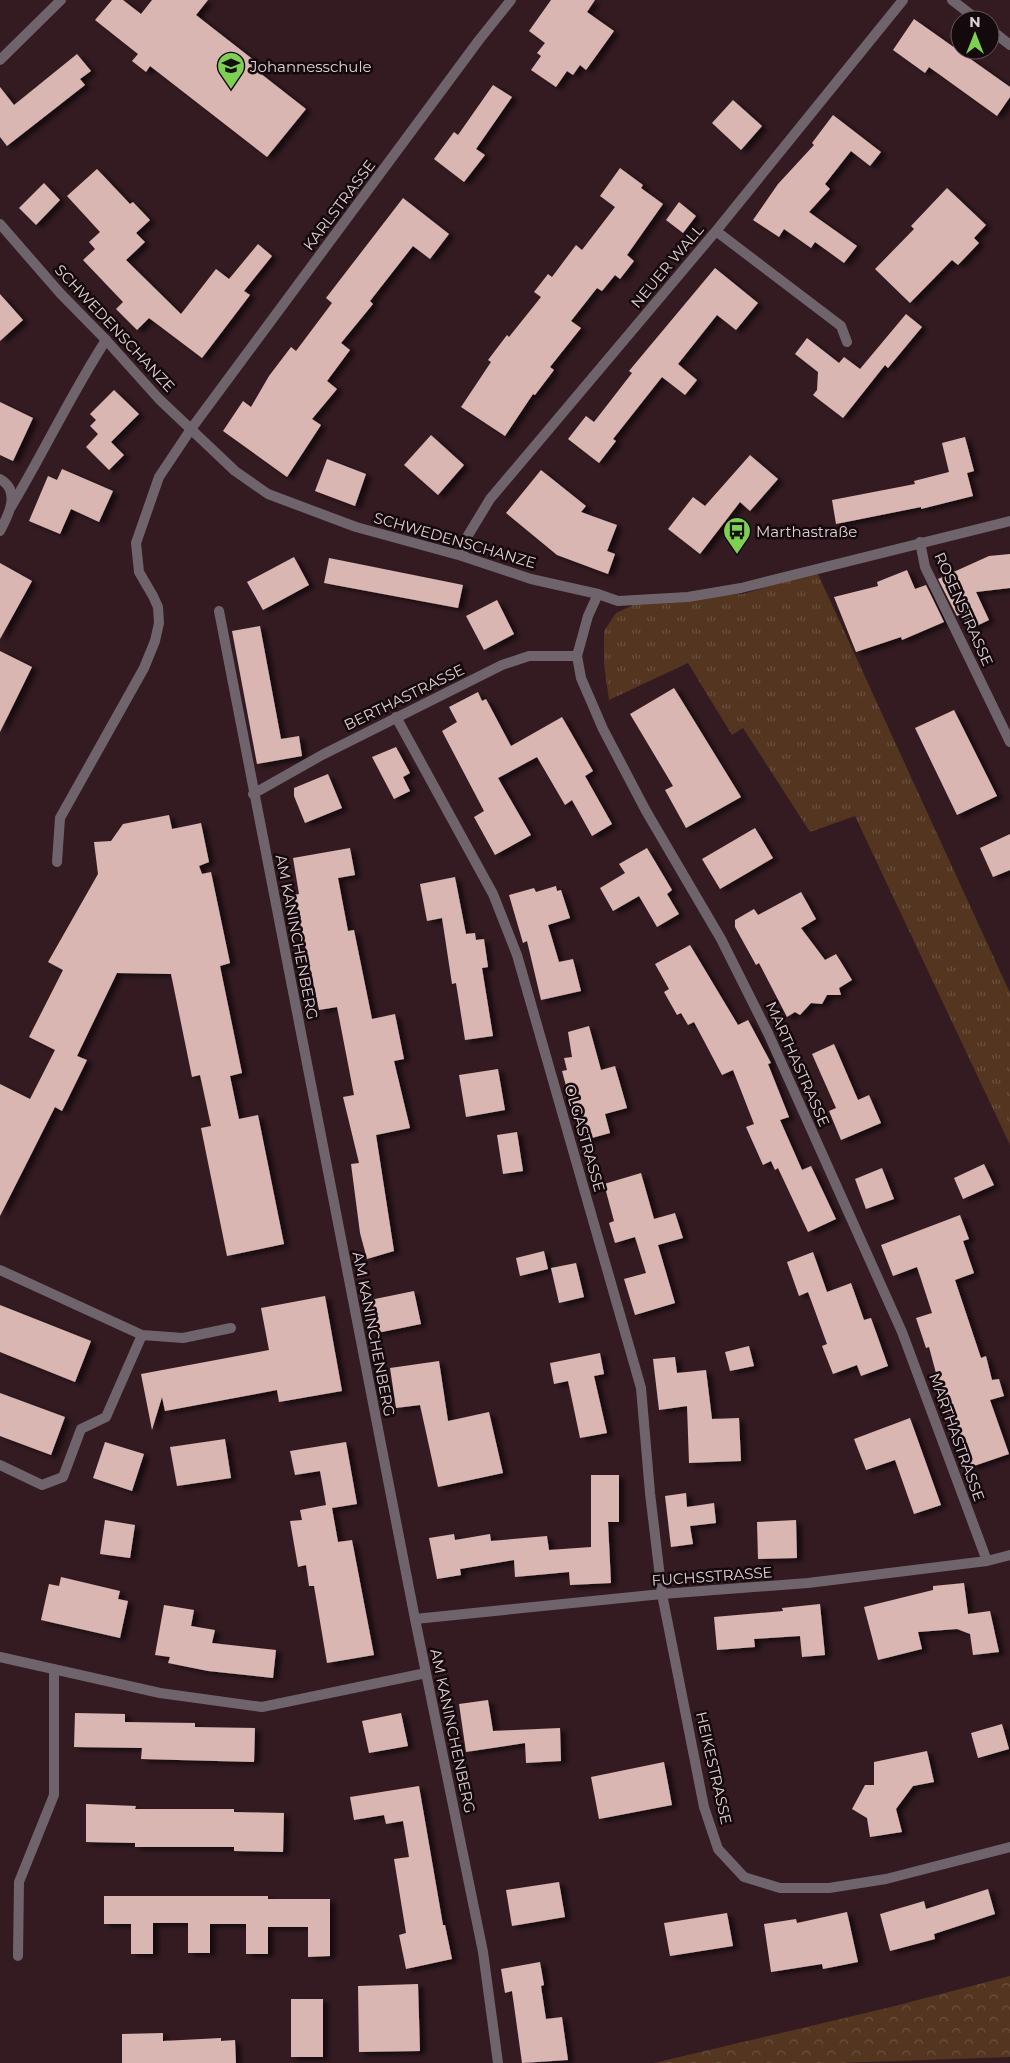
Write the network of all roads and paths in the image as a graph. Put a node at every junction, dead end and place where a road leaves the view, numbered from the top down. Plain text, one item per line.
1 (61, 0) edge
2 (511, 0) edge
3 (903, 0) edge
4 (952, 0) edge
5 (965, 10) edge
6 (1000, 37) edge
7 (1010, 45) edge
8 (0, 60) edge
9 (0, 224) edge
10 (716, 231) junction
11 (106, 340) junction
12 (847, 342) dead end
13 (191, 429) junction
14 (0, 478) edge
15 (11, 507) junction
16 (1010, 521) edge
17 (0, 531) edge
18 (920, 542) junction
19 (462, 556) junction
20 (598, 594) junction
21 (219, 611) dead end
22 (577, 656) junction
23 (396, 717) junction
24 (1010, 742) edge
25 (253, 794) junction
26 (57, 862) dead end
27 (0, 1270) edge
28 (231, 1328) dead end
29 (142, 1336) junction
30 (0, 1465) edge
31 (1010, 1555) edge
32 (987, 1560) junction
33 (662, 1594) junction
34 (415, 1620) junction
35 (0, 1657) edge
36 (54, 1669) junction
37 (426, 1673) junction
38 (1010, 1847) edge
39 (18, 1956) dead end
40 (498, 2063) edge

1 - 8 street
2 - 13 street, KARLSTRASSE
3 - 10 street, NEUER WALL
4 - 5 street
6 - 7 street
9 - 11 street, SCHWEDENSCHANZE
10 - 12 street
10 - 19 street, NEUER WALL
11 - 13 street, SCHWEDENSCHANZE
11 - 15 street
13 - 19 street, SCHWEDENSCHANZE
13 - 26 street, KARLSTRASSE
14 - 15 street
15 - 17 street
16 - 18 street, SCHWEDENSCHANZE
18 - 20 street, SCHWEDENSCHANZE
18 - 24 street, ROSENSTRASSE
19 - 20 street, SCHWEDENSCHANZE
20 - 22 street, MARTHASTRASSE
21 - 25 street, AM KANINCHENBERG
22 - 23 street, BERTHASTRASSE
22 - 32 street, MARTHASTRASSE
23 - 25 street, BERTHASTRASSE
23 - 33 street, OLGASTRASSE
25 - 34 street, AM KANINCHENBERG
27 - 29 street
28 - 29 street
29 - 30 street
31 - 32 street, FUCHSSTRASSE
32 - 33 street, FUCHSSTRASSE
33 - 34 street, FUCHSSTRASSE
33 - 38 street, HEIKESTRASSE
34 - 37 street, AM KANINCHENBERG
35 - 36 street
36 - 37 street
36 - 39 street
37 - 40 street, AM KANINCHENBERG

